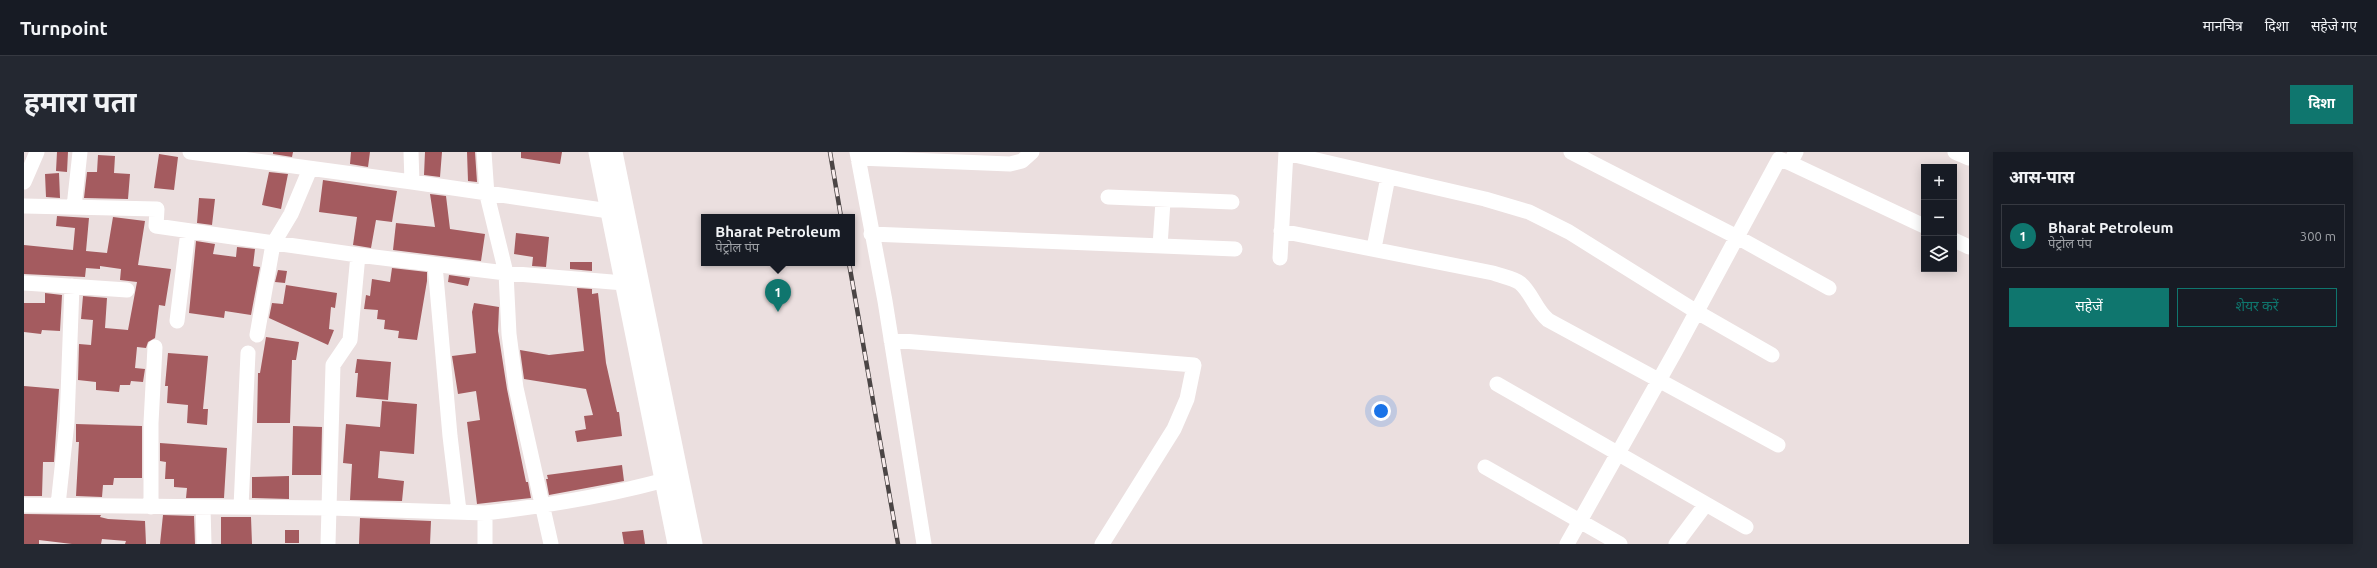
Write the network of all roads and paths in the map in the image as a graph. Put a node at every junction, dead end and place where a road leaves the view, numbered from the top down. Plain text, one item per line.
1 (37, 152) edge
2 (80, 152) edge
3 (190, 152) edge
4 (411, 152) edge
5 (484, 152) edge
6 (598, 152) edge
7 (613, 152) edge
8 (1032, 152) edge
9 (1571, 152) edge
10 (1955, 152) edge
11 (1286, 153) edge
12 (858, 155) edge
13 (1794, 155) edge
14 (1969, 158) edge
15 (310, 169) junction
16 (1388, 177) junction
17 (24, 182) edge
18 (412, 182) junction
19 (487, 195) junction
20 (1108, 197) dead end
21 (1163, 201) junction
22 (1232, 202) dead end
23 (24, 206) edge
24 (74, 207) junction
25 (609, 212) junction
26 (1921, 224) edge
27 (188, 231) junction
28 (1282, 231) junction
29 (871, 234) junction
30 (1737, 236) junction
31 (1957, 241) edge
32 (273, 244) junction
33 (1160, 246) junction
34 (1969, 247) edge
35 (1374, 248) junction
36 (1236, 249) dead end
37 (358, 255) junction
38 (1280, 258) dead end
39 (435, 265) junction
40 (506, 273) junction
41 (24, 282) edge
42 (624, 283) junction
43 (72, 286) junction
44 (1829, 288) dead end
45 (127, 290) dead end
46 (1697, 312) junction
47 (177, 321) dead end
48 (257, 334) dead end
49 (891, 340) junction
50 (155, 347) dead end
51 (248, 353) dead end
52 (1772, 355) dead end
53 (1660, 379) junction
54 (1497, 384) dead end
55 (1778, 445) dead end
56 (1618, 454) junction
57 (1485, 467) dead end
58 (665, 480) junction
59 (1706, 504) junction
60 (24, 505) edge
61 (58, 505) junction
62 (543, 506) junction
63 (152, 507) junction
64 (203, 507) junction
65 (241, 507) junction
66 (330, 508) junction
67 (458, 511) junction
68 (485, 513) junction
69 (1580, 523) junction
70 (1746, 526) dead end
71 (204, 544) edge
72 (328, 544) edge
73 (485, 544) edge
74 (551, 544) edge
75 (677, 544) edge
76 (693, 544) edge
77 (924, 544) edge
78 (1102, 544) edge
79 (1567, 544) edge
80 (1620, 544) edge
81 (1676, 544) edge

1 - 17 street
2 - 24 street
3 - 15 street
4 - 18 street
5 - 19 street
6 - 25 main road
7 - 76 main road
8 - 12 street
9 - 30 street
10 - 14 street
11 - 16 street
11 - 28 street
12 - 29 street
13 - 26 street
13 - 30 street
15 - 18 street
15 - 32 street
16 - 35 street
16 - 46 street
18 - 19 street
19 - 25 street
19 - 40 street
20 - 21 street
21 - 22 street
21 - 33 street
23 - 24 street
24 - 27 street
25 - 42 main road
27 - 32 street
27 - 47 street
28 - 35 street
28 - 38 street
29 - 33 street
29 - 49 street
30 - 44 street
30 - 46 street
31 - 34 street
32 - 37 street
32 - 48 street
33 - 36 street
35 - 53 street
37 - 39 street
37 - 66 street
39 - 40 street
39 - 67 street
40 - 42 street
40 - 62 street
41 - 43 street
42 - 58 main road
43 - 45 street
43 - 61 street
46 - 52 street
46 - 53 street
49 - 77 street
49 - 78 street
50 - 63 street
51 - 65 street
53 - 55 street
53 - 56 street
54 - 56 street
56 - 59 street
56 - 69 street
57 - 69 street
58 - 62 street
58 - 75 main road
59 - 70 street
59 - 81 street
60 - 61 street
61 - 63 street
62 - 68 street
62 - 74 street
63 - 64 street
64 - 65 street
64 - 71 street
65 - 66 street
66 - 67 street
66 - 72 street
67 - 68 street
68 - 73 street
69 - 79 street
69 - 80 street

